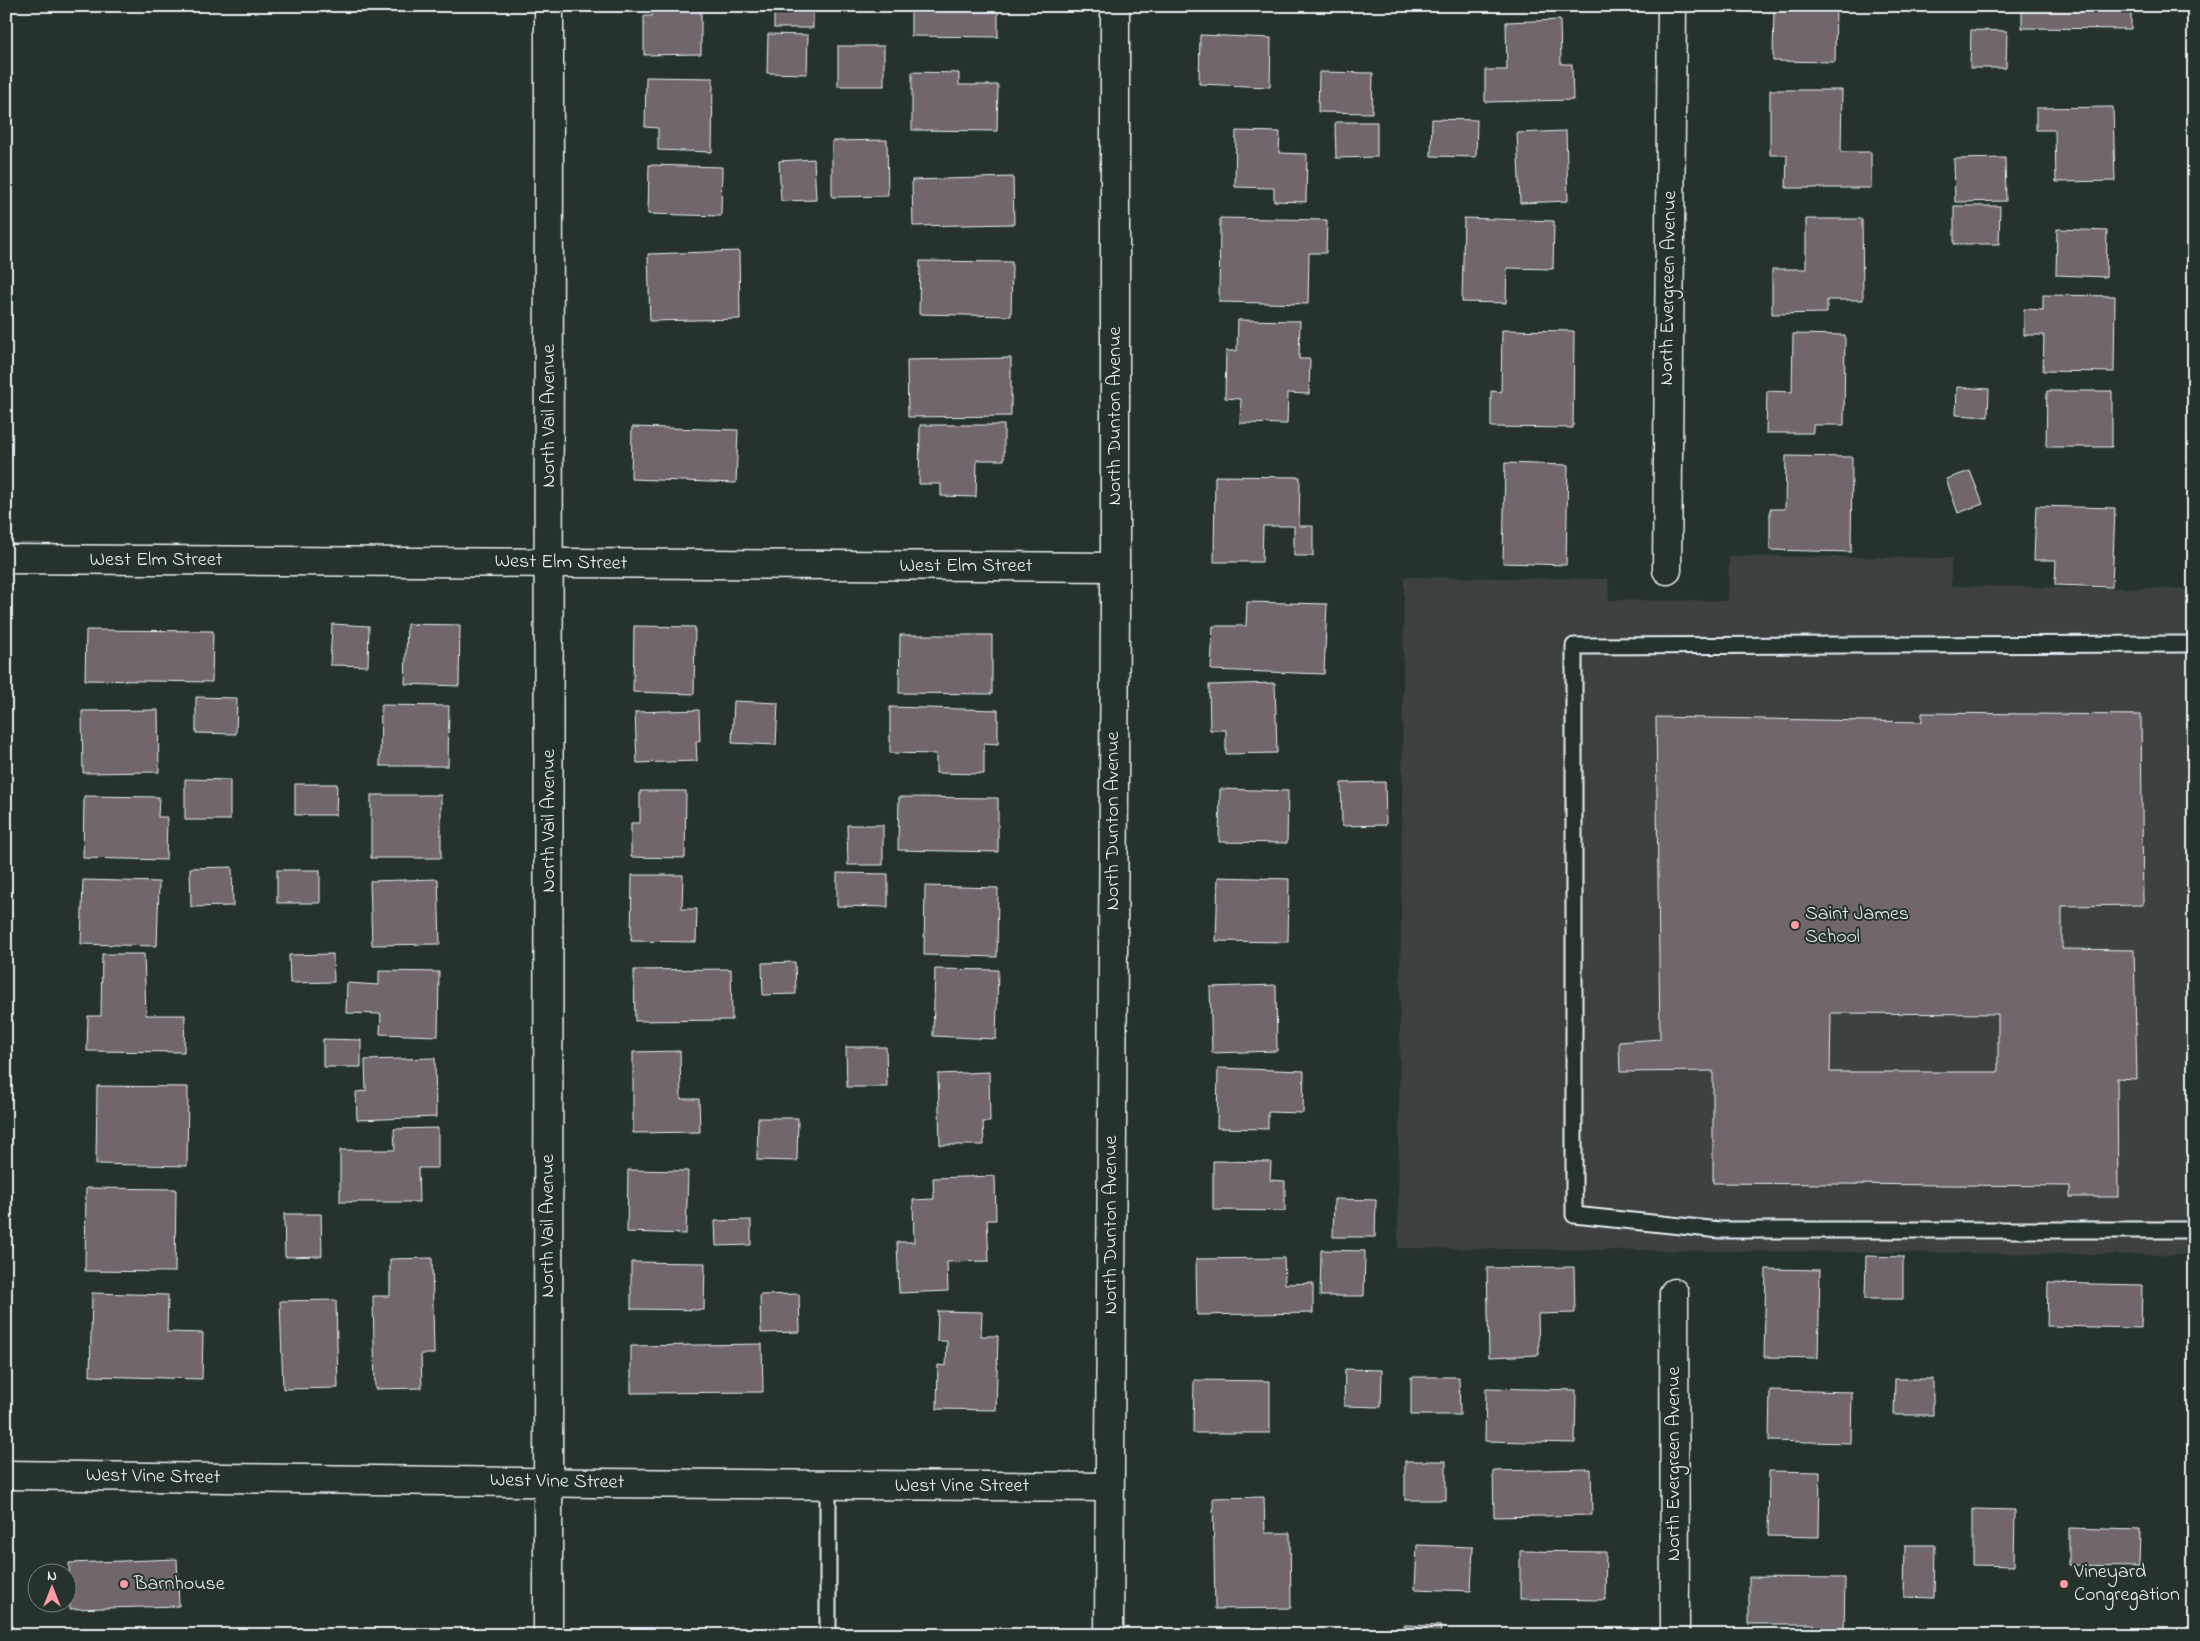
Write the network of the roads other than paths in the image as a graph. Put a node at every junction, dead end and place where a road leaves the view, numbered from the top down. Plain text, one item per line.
1 (549, 6) edge
2 (1114, 6) edge
3 (1672, 6) edge
4 (6, 559) edge
5 (549, 563) junction
6 (1115, 567) junction
7 (1667, 570) dead end
8 (2194, 644) edge
9 (2194, 1230) edge
10 (1674, 1293) dead end
11 (6, 1475) edge
12 (547, 1482) junction
13 (828, 1485) junction
14 (1109, 1487) junction
15 (548, 1635) edge
16 (828, 1635) edge
17 (1109, 1635) edge
18 (1675, 1635) edge

1 - 5 street, North Vail Avenue
2 - 6 street, North Dunton Avenue
3 - 7 street, North Evergreen Avenue
4 - 5 street, West Elm Street
5 - 6 street, West Elm Street
5 - 12 street, North Vail Avenue
6 - 14 street, North Dunton Avenue
8 - 9 lane
10 - 18 street, North Evergreen Avenue
11 - 12 street, West Vine Street
12 - 13 street, West Vine Street
12 - 15 street, North Vail Avenue
13 - 14 street, West Vine Street
13 - 16 lane
14 - 17 street, North Dunton Avenue

